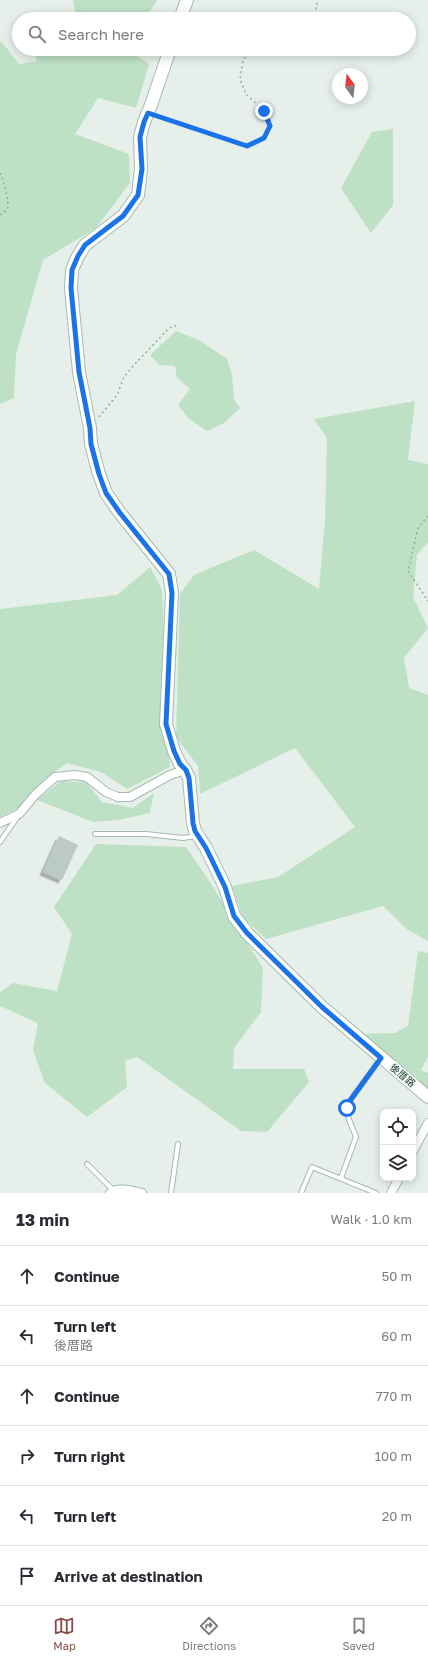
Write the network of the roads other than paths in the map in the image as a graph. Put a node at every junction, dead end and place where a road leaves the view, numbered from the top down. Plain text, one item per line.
1 (187, 0) edge
2 (183, 12) edge
3 (168, 56) edge
4 (186, 770) junction
5 (19, 814) junction
6 (0, 823) edge
7 (95, 834) dead end
8 (198, 835) junction
9 (0, 842) edge
10 (381, 1058) junction
11 (428, 1097) edge
12 (428, 1123) edge
13 (178, 1144) dead end
14 (416, 1146) edge
15 (87, 1164) dead end
16 (341, 1178) junction
17 (397, 1181) edge
18 (112, 1192) edge
19 (131, 1192) edge
20 (142, 1193) edge
21 (171, 1193) edge
22 (301, 1193) edge
23 (376, 1193) edge
24 (391, 1193) edge

1 - 2 street
3 - 4 street
4 - 5 street
4 - 8 street, 後厝路
5 - 6 street
5 - 9 lane
7 - 8 lane
8 - 10 street, 後厝路
10 - 11 street, 後厝路
10 - 16 lane
12 - 14 street
13 - 21 lane
15 - 18 lane
16 - 22 lane
16 - 23 lane
17 - 24 street
18 - 19 street
19 - 20 street

